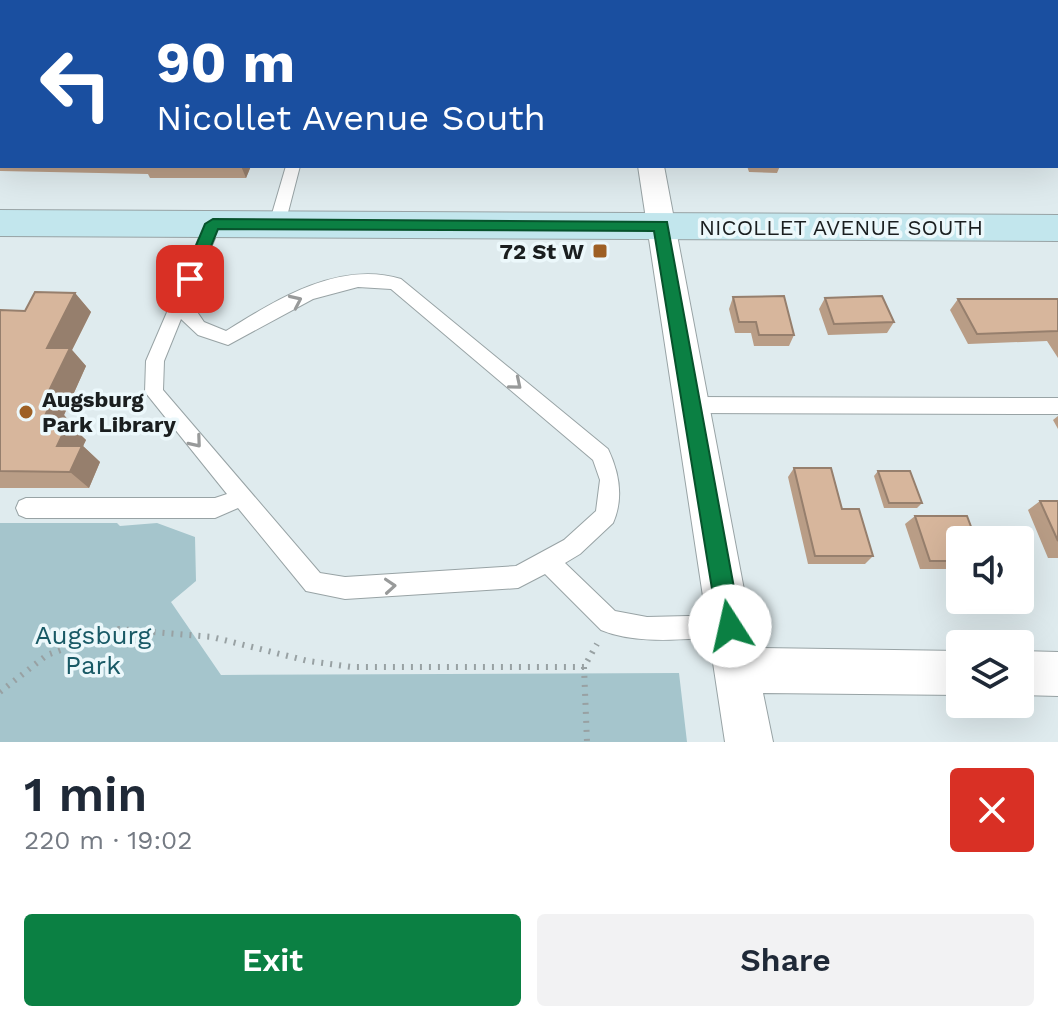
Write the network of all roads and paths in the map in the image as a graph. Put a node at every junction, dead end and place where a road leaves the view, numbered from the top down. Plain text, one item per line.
1 (292, 168) edge
2 (651, 168) edge
3 (0, 223) edge
4 (213, 224) junction
5 (277, 224) junction
6 (661, 226) junction
7 (1058, 228) edge
8 (181, 301) junction
9 (692, 405) junction
10 (1058, 406) edge
11 (242, 497) junction
12 (26, 508) dead end
13 (548, 561) junction
14 (609, 622) junction
15 (730, 626) junction
16 (584, 667) junction
17 (737, 670) junction
18 (946, 673) edge
19 (1034, 673) edge
20 (1058, 674) edge
21 (0, 692) edge
22 (587, 742) edge
23 (749, 742) edge

1 - 5 lane
2 - 6 street
3 - 4 main road, NICOLLET AVENUE SOUTH
4 - 5 main road, NICOLLET AVENUE SOUTH
4 - 8 lane
5 - 6 main road, NICOLLET AVENUE SOUTH
6 - 7 main road, NICOLLET AVENUE SOUTH
6 - 9 street
8 -> 11 lane
8 -> 13 lane
9 - 10 lane
9 - 15 street
11 - 12 lane
11 -> 13 lane
13 - 14 lane
14 - 15 lane
14 - 16 path
15 - 17 street
16 - 21 path
16 - 22 path
17 - 18 street
17 - 23 street
19 - 20 street

